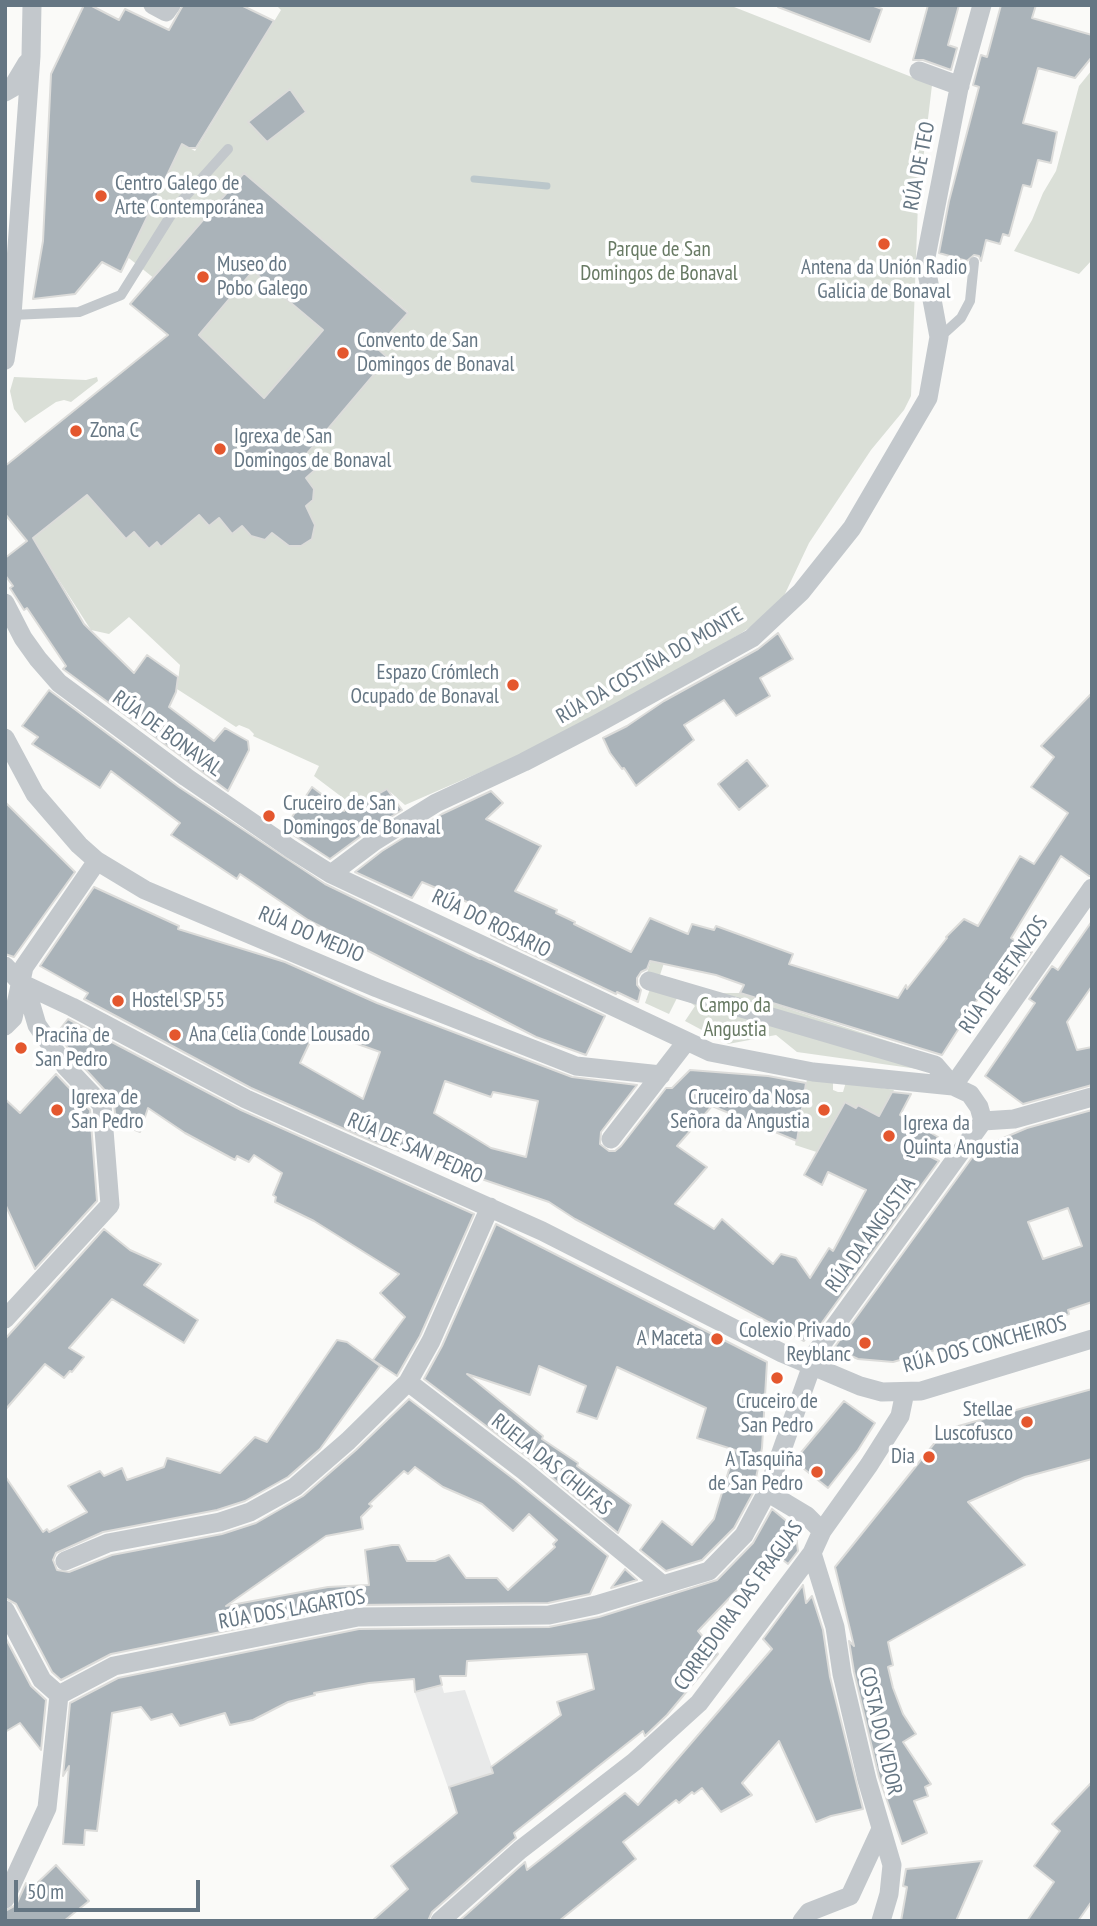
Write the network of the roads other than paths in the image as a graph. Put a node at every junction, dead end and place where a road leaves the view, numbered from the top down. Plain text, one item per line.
1 (32, 5) edge
2 (153, 5) edge
3 (170, 5) edge
4 (982, 5) edge
5 (31, 56) junction
6 (919, 71) dead end
7 (960, 86) junction
8 (5, 92) edge
9 (228, 149) dead end
10 (974, 262) dead end
11 (12, 315) junction
12 (939, 337) junction
13 (5, 360) edge
14 (5, 603) edge
15 (5, 738) edge
16 (97, 861) junction
17 (331, 874) junction
18 (1092, 888) edge
19 (5, 966) edge
20 (649, 981) dead end
21 (21, 983) junction
22 (5, 1026) edge
23 (685, 1042) junction
24 (661, 1075) junction
25 (953, 1086) junction
26 (1092, 1097) edge
27 (983, 1121) junction
28 (611, 1139) dead end
29 (490, 1207) junction
30 (5, 1319) edge
31 (1092, 1339) edge
32 (810, 1367) junction
33 (408, 1382) junction
34 (905, 1392) junction
35 (767, 1492) junction
36 (822, 1531) junction
37 (812, 1553) junction
38 (65, 1561) dead end
39 (663, 1585) junction
40 (5, 1610) edge
41 (59, 1695) junction
42 (881, 1829) junction
43 (5, 1899) edge
44 (440, 1921) edge
45 (802, 1921) edge
46 (881, 1921) edge

1 - 5 street
2 - 3 street
4 - 7 street, RÚA DE TEO
5 - 8 street
5 - 11 street
6 - 7 street
7 - 12 street, RÚA DE TEO
9 - 11 lane
10 - 12 lane
11 - 13 street
12 - 17 street, RÚA DA COSTIÑA DO MONTE
14 - 17 street, RÚA DE BONAVAL
15 - 16 street, RÚA DO MEDIO
16 - 21 street
16 - 24 street, RÚA DO MEDIO
17 - 23 street, RÚA DO ROSARIO
18 - 25 street, RÚA DE BETANZOS
19 - 21 street, RÚA DE SAN PEDRO
20 - 25 street
21 - 22 street
21 - 29 street, RÚA DE SAN PEDRO
21 - 30 street
23 - 24 street
23 - 25 street, RÚA DO ROSARIO
24 - 28 street
25 - 27 street
26 - 27 street
27 - 32 street, RÚA DA ANGUSTIA
29 - 32 street, RÚA DE SAN PEDRO
29 - 33 street
31 - 34 street, RÚA DOS CONCHEIROS
32 - 34 street, RÚA DOS CONCHEIROS
32 - 35 street, RÚA DA ANGUSTIA
33 - 38 street
33 - 39 street, RUELA DAS CHUFAS
34 - 36 street, CORREDOIRA DAS FRAGUAS
35 - 36 street
35 - 39 street, RÚA DOS LAGARTOS
36 - 37 street, CORREDOIRA DAS FRAGUAS
37 - 42 street, COSTA DO VEDOR
37 - 44 street, CORREDOIRA DAS FRAGUAS
39 - 41 street, RÚA DOS LAGARTOS
40 - 41 street
41 - 43 street
42 - 45 street
42 - 46 street, COSTA DO VEDOR

